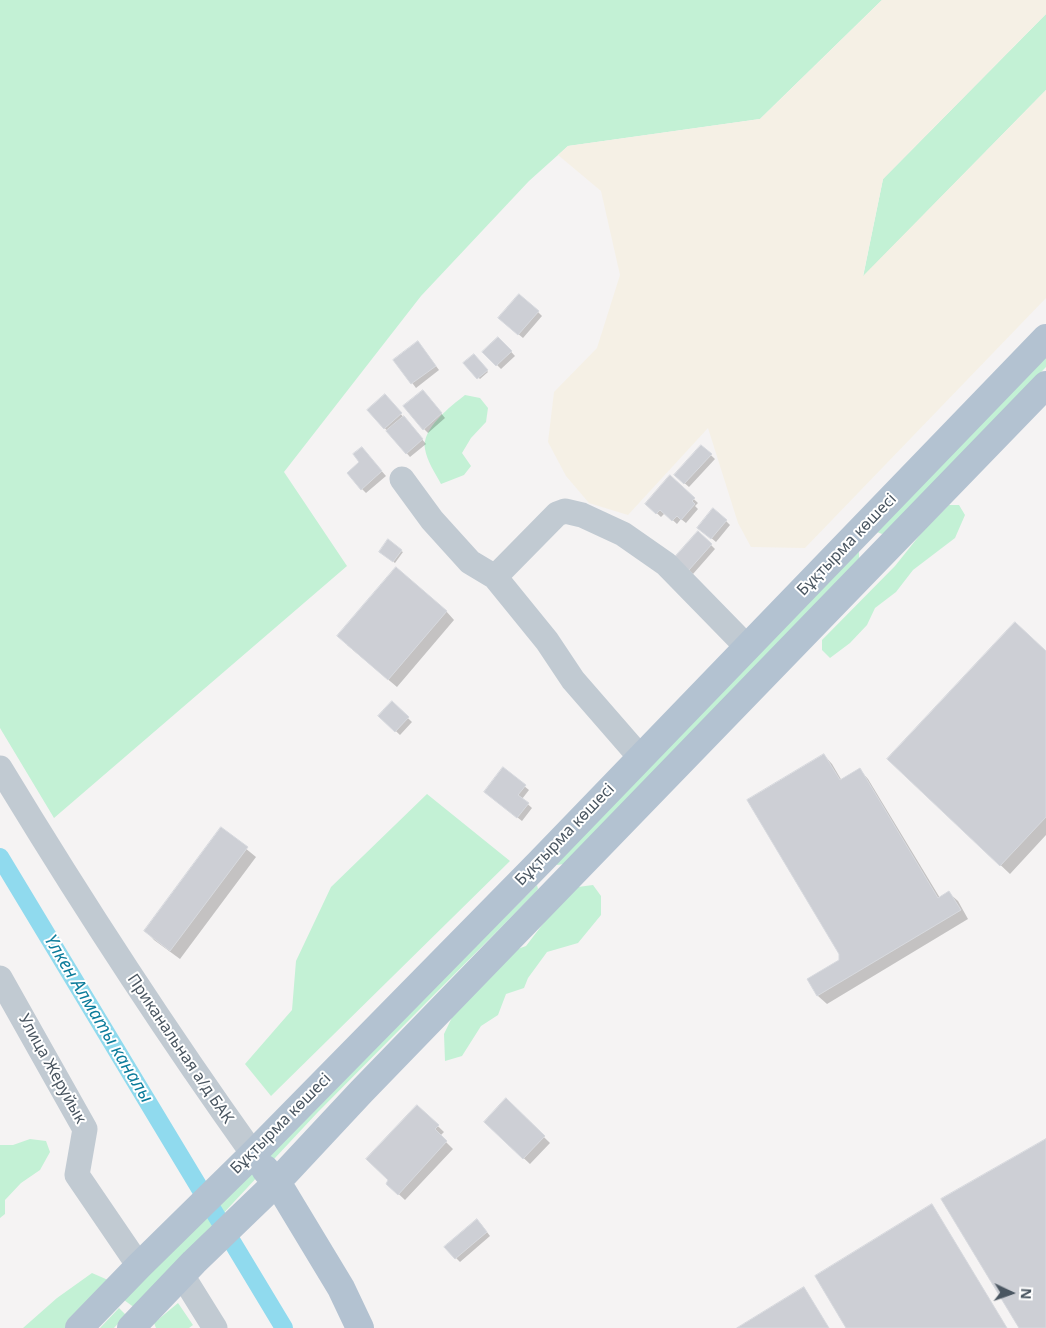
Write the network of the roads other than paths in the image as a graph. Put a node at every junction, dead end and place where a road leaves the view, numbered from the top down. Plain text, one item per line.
1 (1046, 338) edge
2 (1046, 384) edge
3 (402, 479) dead end
4 (858, 533) junction
5 (879, 557) junction
6 (495, 577) junction
7 (748, 648) junction
8 (640, 757) junction
9 (0, 768) edge
10 (540, 862) junction
11 (562, 884) junction
12 (0, 978) edge
13 (246, 1161) junction
14 (276, 1183) junction
15 (139, 1266) junction
16 (188, 1268) junction
17 (80, 1328) edge
18 (131, 1328) edge
19 (215, 1328) edge
20 (360, 1328) edge

1 - 4 main road, Бұқтырма көшесі
2 - 5 main road, Бұқтырма көшесі
3 - 6 street
4 - 5 main road
4 - 7 main road, Бұқтырма көшесі
5 - 11 main road, Бұқтырма көшесі
6 - 7 street
6 - 8 street
7 - 8 main road, Бұқтырма көшесі
8 - 10 main road, Бұқтырма көшесі
9 - 13 street, Приканальная а/д БАК
10 - 11 main road
10 - 13 main road, Бұқтырма көшесі
11 - 14 main road, Бұқтырма көшесі
12 - 15 street, Улица Жеруйык
13 - 14 main road, Приканальная а/д БАК
13 - 15 main road, Бұқтырма көшесі
14 - 16 main road, Бұқтырма көшесі
14 - 20 main road, Приканальная а/д БАК
15 - 17 main road, Бұқтырма көшесі
16 - 18 main road, Бұқтырма көшесі
16 - 19 street

